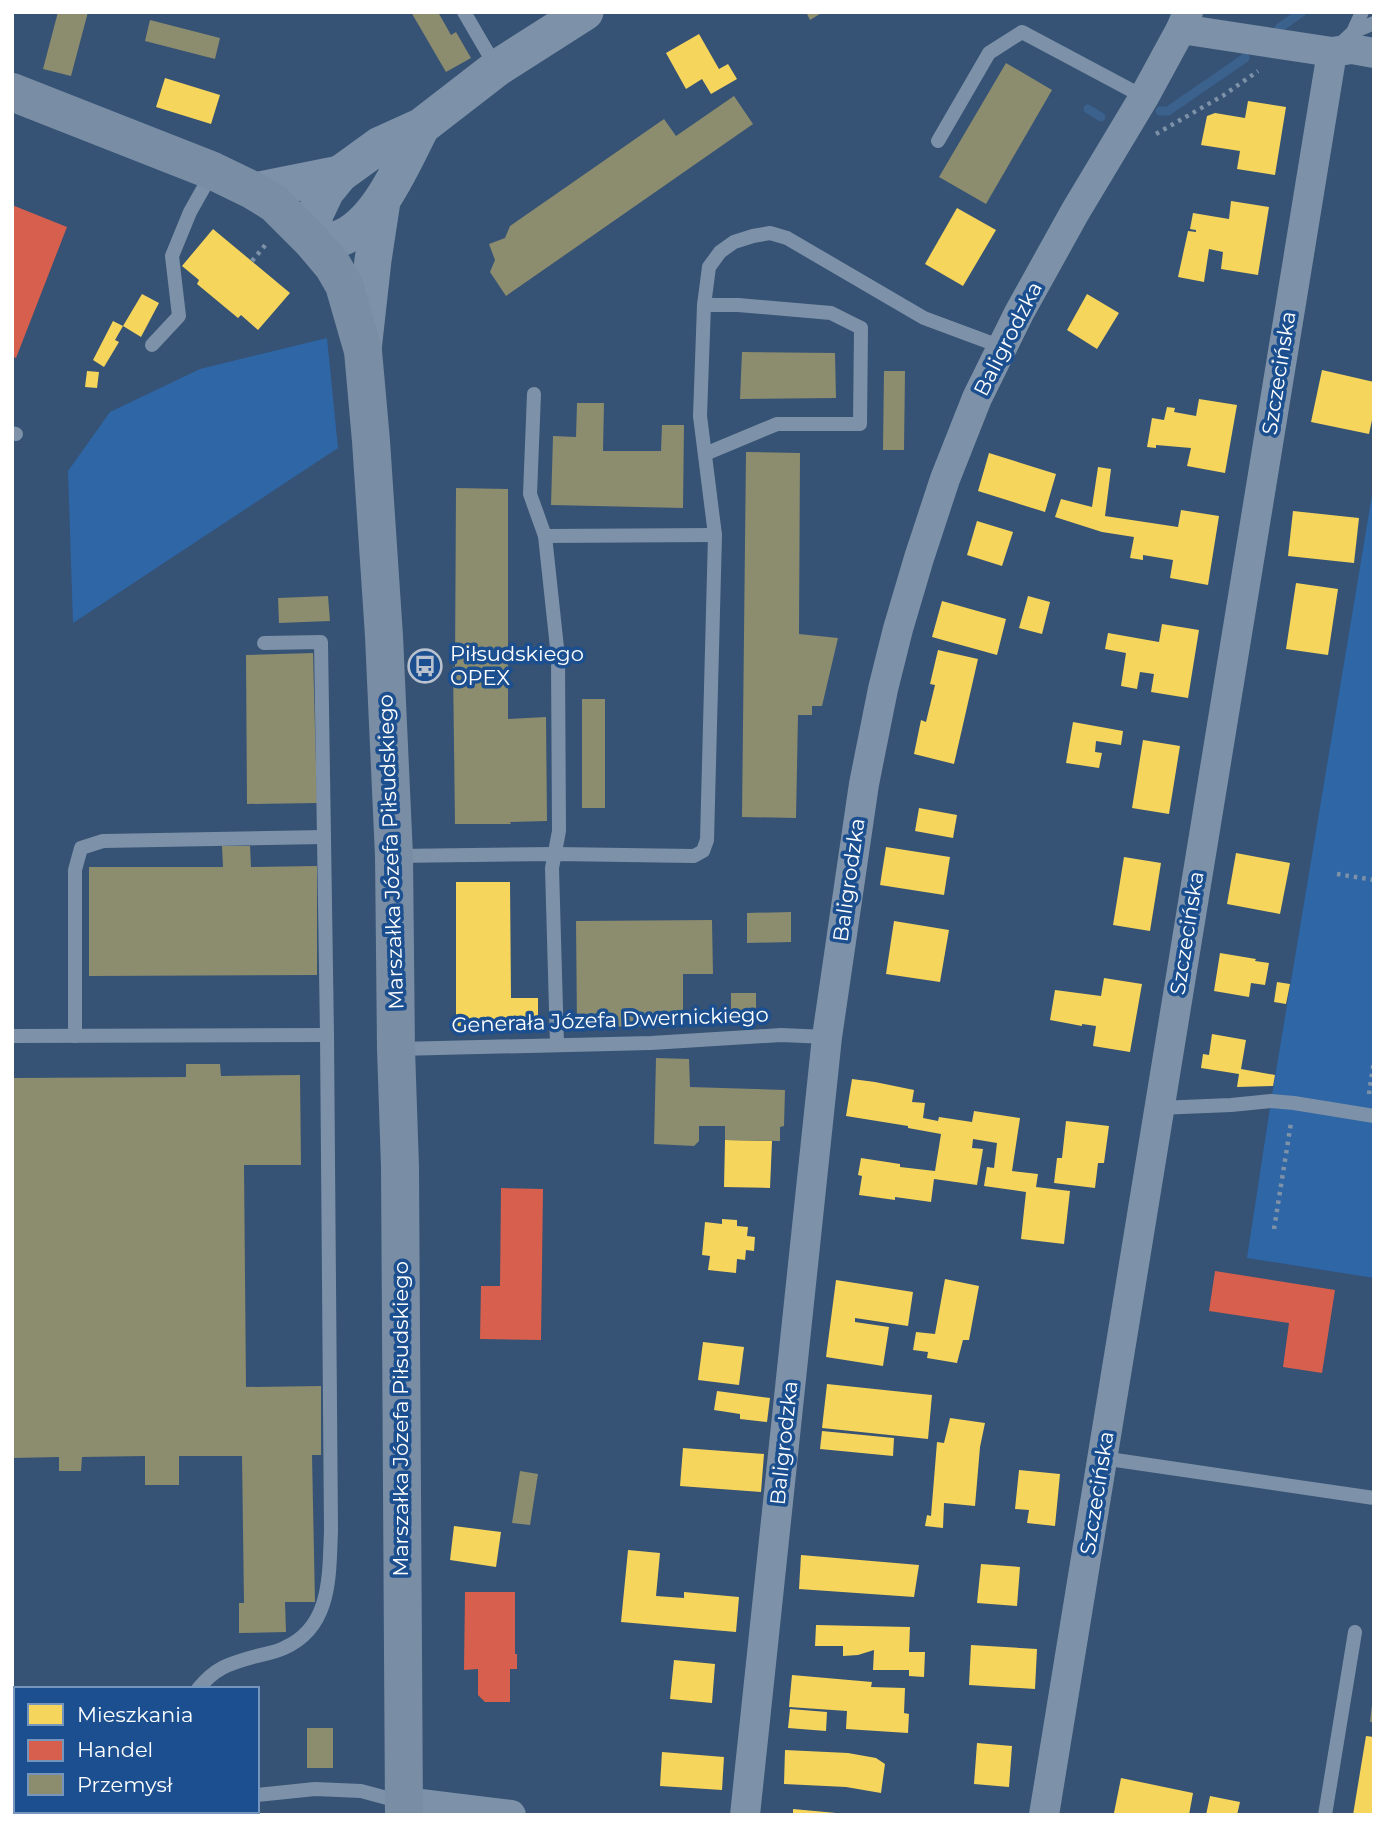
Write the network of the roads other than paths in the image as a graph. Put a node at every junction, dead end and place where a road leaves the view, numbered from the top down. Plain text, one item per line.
1 (464, 12) edge
2 (585, 12) edge
3 (1362, 12) edge
4 (1185, 20) edge
5 (1374, 23) edge
6 (1342, 42) junction
7 (1374, 53) edge
8 (497, 68) junction
9 (12, 92) edge
10 (1144, 97) junction
11 (422, 126) junction
12 (938, 141) dead end
13 (213, 171) junction
14 (340, 174) junction
15 (254, 191) junction
16 (382, 201) junction
17 (311, 240) junction
18 (704, 305) junction
19 (152, 345) dead end
20 (1002, 347) junction
21 (363, 351) junction
22 (534, 394) dead end
23 (705, 454) junction
24 (545, 536) junction
25 (715, 536) junction
26 (264, 643) dead end
27 (324, 837) junction
28 (555, 854) junction
29 (394, 856) junction
30 (327, 1035) junction
31 (12, 1036) edge
32 (75, 1036) junction
33 (827, 1037) junction
34 (558, 1044) junction
35 (396, 1049) junction
36 (1158, 1108) junction
37 (1370, 1115) edge
38 (1102, 1458) junction
39 (1374, 1497) edge
40 (1355, 1632) dead end
41 (200, 1687) edge
42 (259, 1795) edge
43 (404, 1808) edge
44 (511, 1815) edge
45 (746, 1815) edge
46 (1044, 1815) edge
47 (1325, 1815) edge

1 - 8 lane
2 - 8 street
3 - 6 lane
4 - 6 street
4 - 10 street, Baligrodzka
5 - 6 lane
6 - 7 street
6 - 36 street, Szczecińska
8 - 11 street
9 - 13 main road, Marszałka Józefa Piłsudskiego
10 - 12 lane
10 - 20 street, Baligrodzka
11 - 14 street
11 - 16 street
13 - 15 main road, Marszałka Józefa Piłsudskiego
13 - 19 lane
14 - 15 street
14 - 17 street
15 - 17 main road, Marszałka Józefa Piłsudskiego
16 - 17 street
16 - 21 street
17 - 21 main road, Marszałka Józefa Piłsudskiego
18 - 20 lane
18 - 23 lane
18 - 23 lane
20 - 33 street, Baligrodzka
21 - 29 main road, Marszałka Józefa Piłsudskiego
22 - 24 lane
23 - 25 lane
24 - 25 lane
24 - 28 lane
25 - 28 lane
26 - 27 lane
27 - 30 lane
27 - 32 lane
28 - 29 lane
28 - 34 lane
29 - 35 main road, Marszałka Józefa Piłsudskiego
30 - 32 lane
30 - 41 lane
31 - 32 lane
33 - 34 lane, Generała Józefa Dwernickiego
33 - 45 street, Baligrodzka
34 - 35 lane, Generała Józefa Dwernickiego
35 - 43 main road, Marszałka Józefa Piłsudskiego
36 - 37 lane
36 - 38 street, Szczecińska
38 - 39 lane
38 - 46 street, Szczecińska
40 - 47 lane
42 - 43 lane
43 - 44 street

